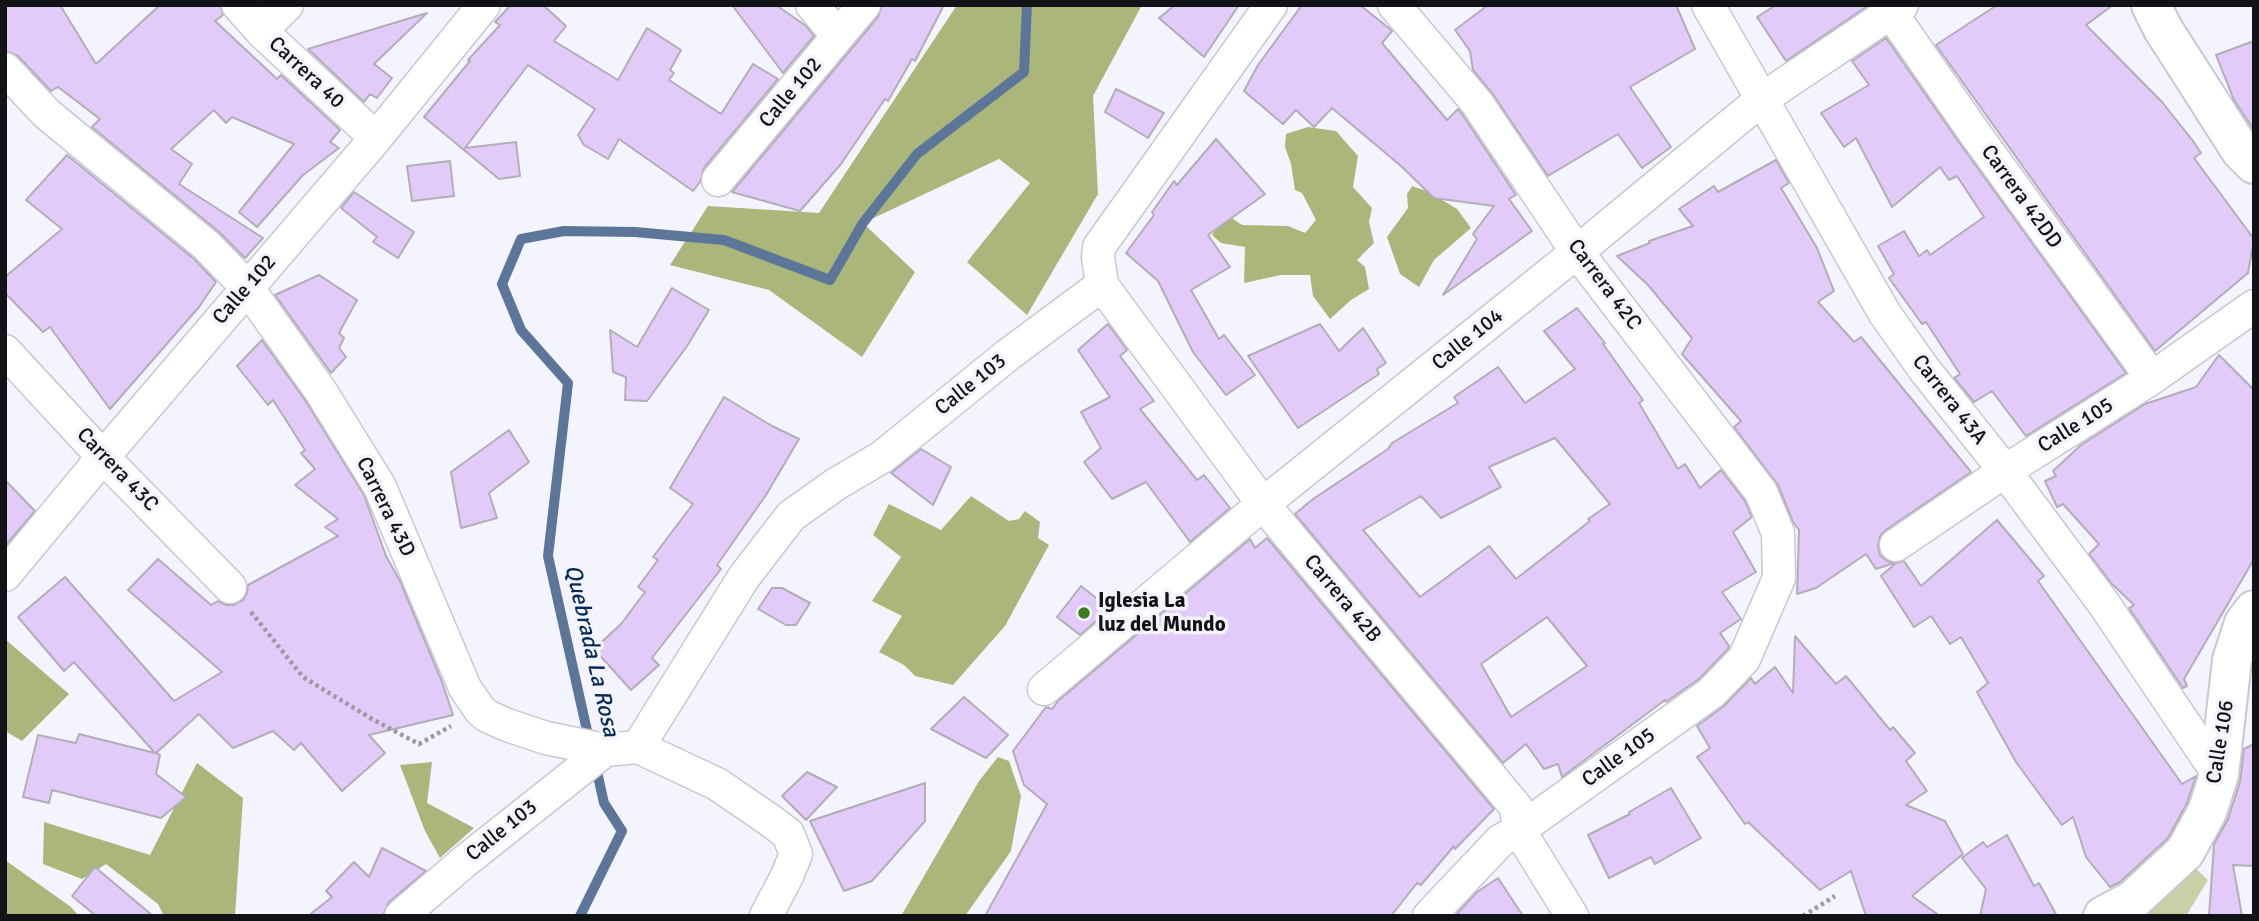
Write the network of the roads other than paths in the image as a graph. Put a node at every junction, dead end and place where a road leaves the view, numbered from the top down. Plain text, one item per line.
1 (238, 5) edge
2 (287, 5) edge
3 (484, 5) edge
4 (812, 5) edge
5 (864, 5) edge
6 (1270, 5) edge
7 (1394, 5) edge
8 (1708, 5) edge
9 (2151, 5) edge
10 (1897, 10) edge
11 (261, 31) junction
12 (838, 36) junction
13 (5, 69) edge
14 (1762, 99) junction
15 (376, 138) junction
16 (2254, 164) edge
17 (718, 180) dead end
18 (1577, 252) junction
19 (1102, 285) junction
20 (247, 287) junction
21 (2254, 306) edge
22 (5, 351) edge
23 (2152, 378) junction
24 (103, 457) junction
25 (2005, 471) junction
26 (1263, 504) junction
27 (1896, 545) dead end
28 (5, 575) edge
29 (1779, 578) joint
30 (230, 587) road end
31 (2254, 610) edge
32 (1044, 689) dead end
33 (638, 747) junction
34 (605, 750) junction
35 (2219, 775) junction
36 (1519, 830) junction
37 (401, 916) edge
38 (766, 916) edge
39 (1429, 916) edge
40 (1572, 916) edge
41 (2103, 916) edge

1 - 11 street, Carrera 40
2 - 11 street
3 - 15 street, Calle 102
4 - 12 street
5 - 12 street, Calle 102
6 - 19 street
7 - 18 street, Carrera 42C
8 - 14 street, Carrera 43A
9 - 16 street
10 - 14 street, Calle 104
10 - 23 street, Carrera 42DD
11 - 15 street, Carrera 40
12 - 17 street, Calle 102
13 - 20 street, Carrera 43D
14 - 18 street, Calle 104
14 - 25 street, Carrera 43A
15 - 20 street, Calle 102
18 - 26 street, Calle 104
18 - 29 street, Carrera 42C
19 - 26 street, Carrera 42B
19 - 33 street, Calle 103
20 - 24 street, Calle 102
20 - 34 street, Carrera 43D
21 - 23 street, Calle 105
22 - 24 street, Carrera 43C
23 - 25 street, Calle 105
24 - 28 street, Calle 102
24 - 30 street, Carrera 43C
25 - 27 street, Calle 105
25 - 35 street, Carrera 43A
26 - 32 street, Calle 104
26 - 36 street, Carrera 42B
29 - 36 street, Calle 105
31 - 35 street, Calle 106
33 - 34 street
33 - 38 street
34 - 37 street, Calle 103
35 - 41 street, Calle 106
36 - 39 street, Calle 105
36 - 40 street, Carrera 42B

